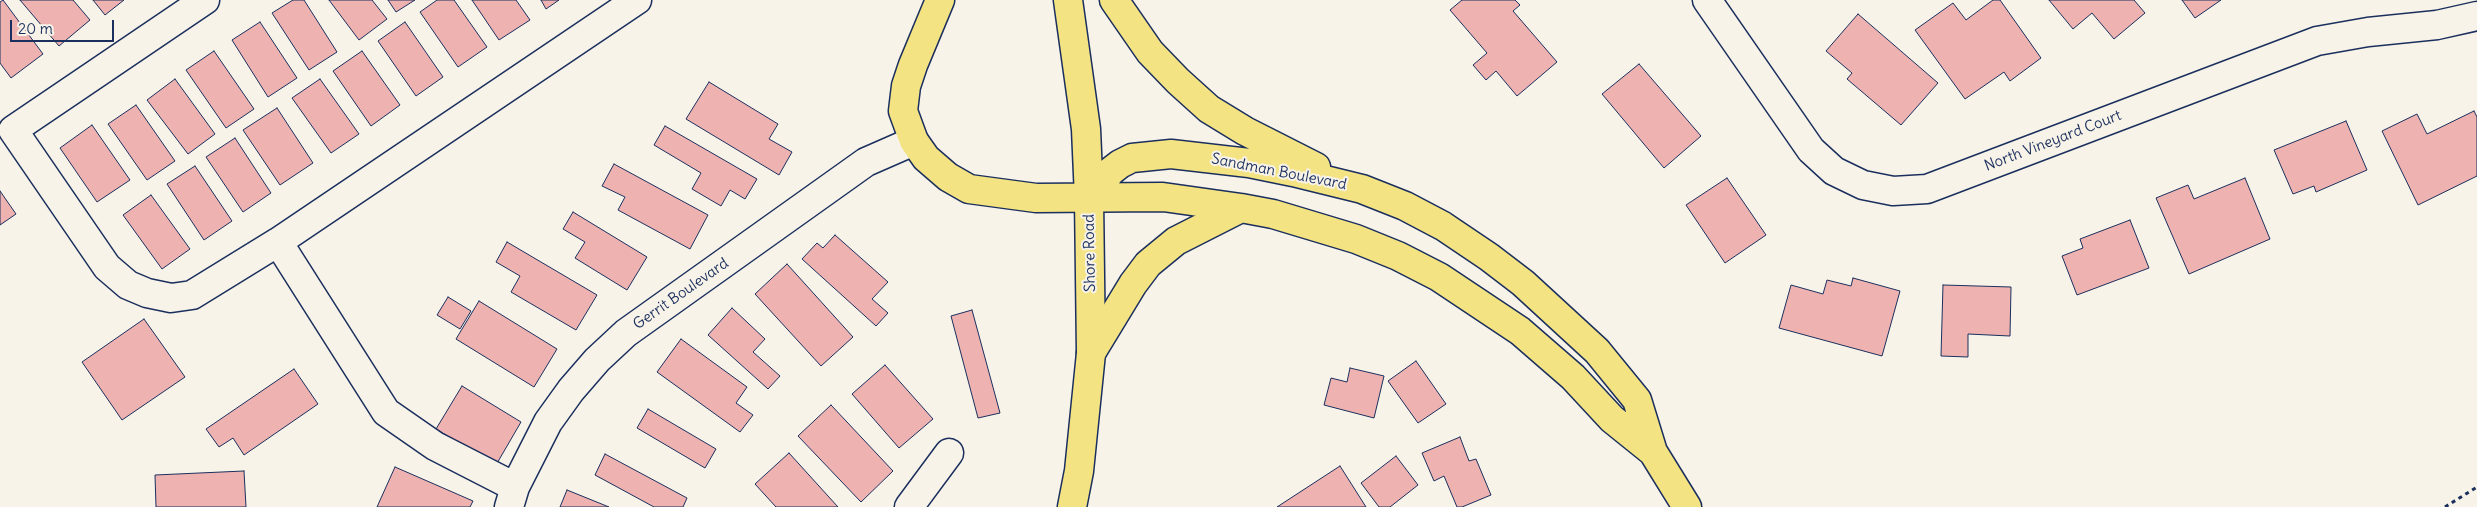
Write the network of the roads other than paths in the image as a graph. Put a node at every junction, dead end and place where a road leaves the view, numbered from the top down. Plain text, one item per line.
1 (206, 0) edge
2 (637, 0) edge
3 (940, 0) edge
4 (1068, 0) edge
5 (1114, 0) edge
6 (1707, 0) edge
7 (2477, 16) edge
8 (6, 121) edge
9 (914, 141) junction
10 (1362, 189) junction
11 (1088, 198) junction
12 (1241, 208) junction
13 (278, 242) junction
14 (1091, 353) junction
15 (1653, 452) junction
16 (949, 453) dead end
17 (512, 497) edge
18 (909, 507) edge
19 (1072, 507) edge
20 (1687, 507) edge

1 - 8 street
2 - 13 street
3 - 9 main road
4 - 11 main road, Shore Road
5 - 10 main road
6 - 7 street, North Vineyard Court
8 - 13 street
9 - 11 main road
9 - 17 street, Gerrit Boulevard
10 - 11 main road, Sandman Boulevard
10 - 15 main road, Sandman Boulevard
11 - 12 main road, Sandman Boulevard
11 - 14 main road, Shore Road
12 - 14 main road
12 - 15 main road, Sandman Boulevard
13 - 17 street
14 - 19 main road, Shore Road
15 - 20 main road, Sandman Boulevard
16 - 18 street

